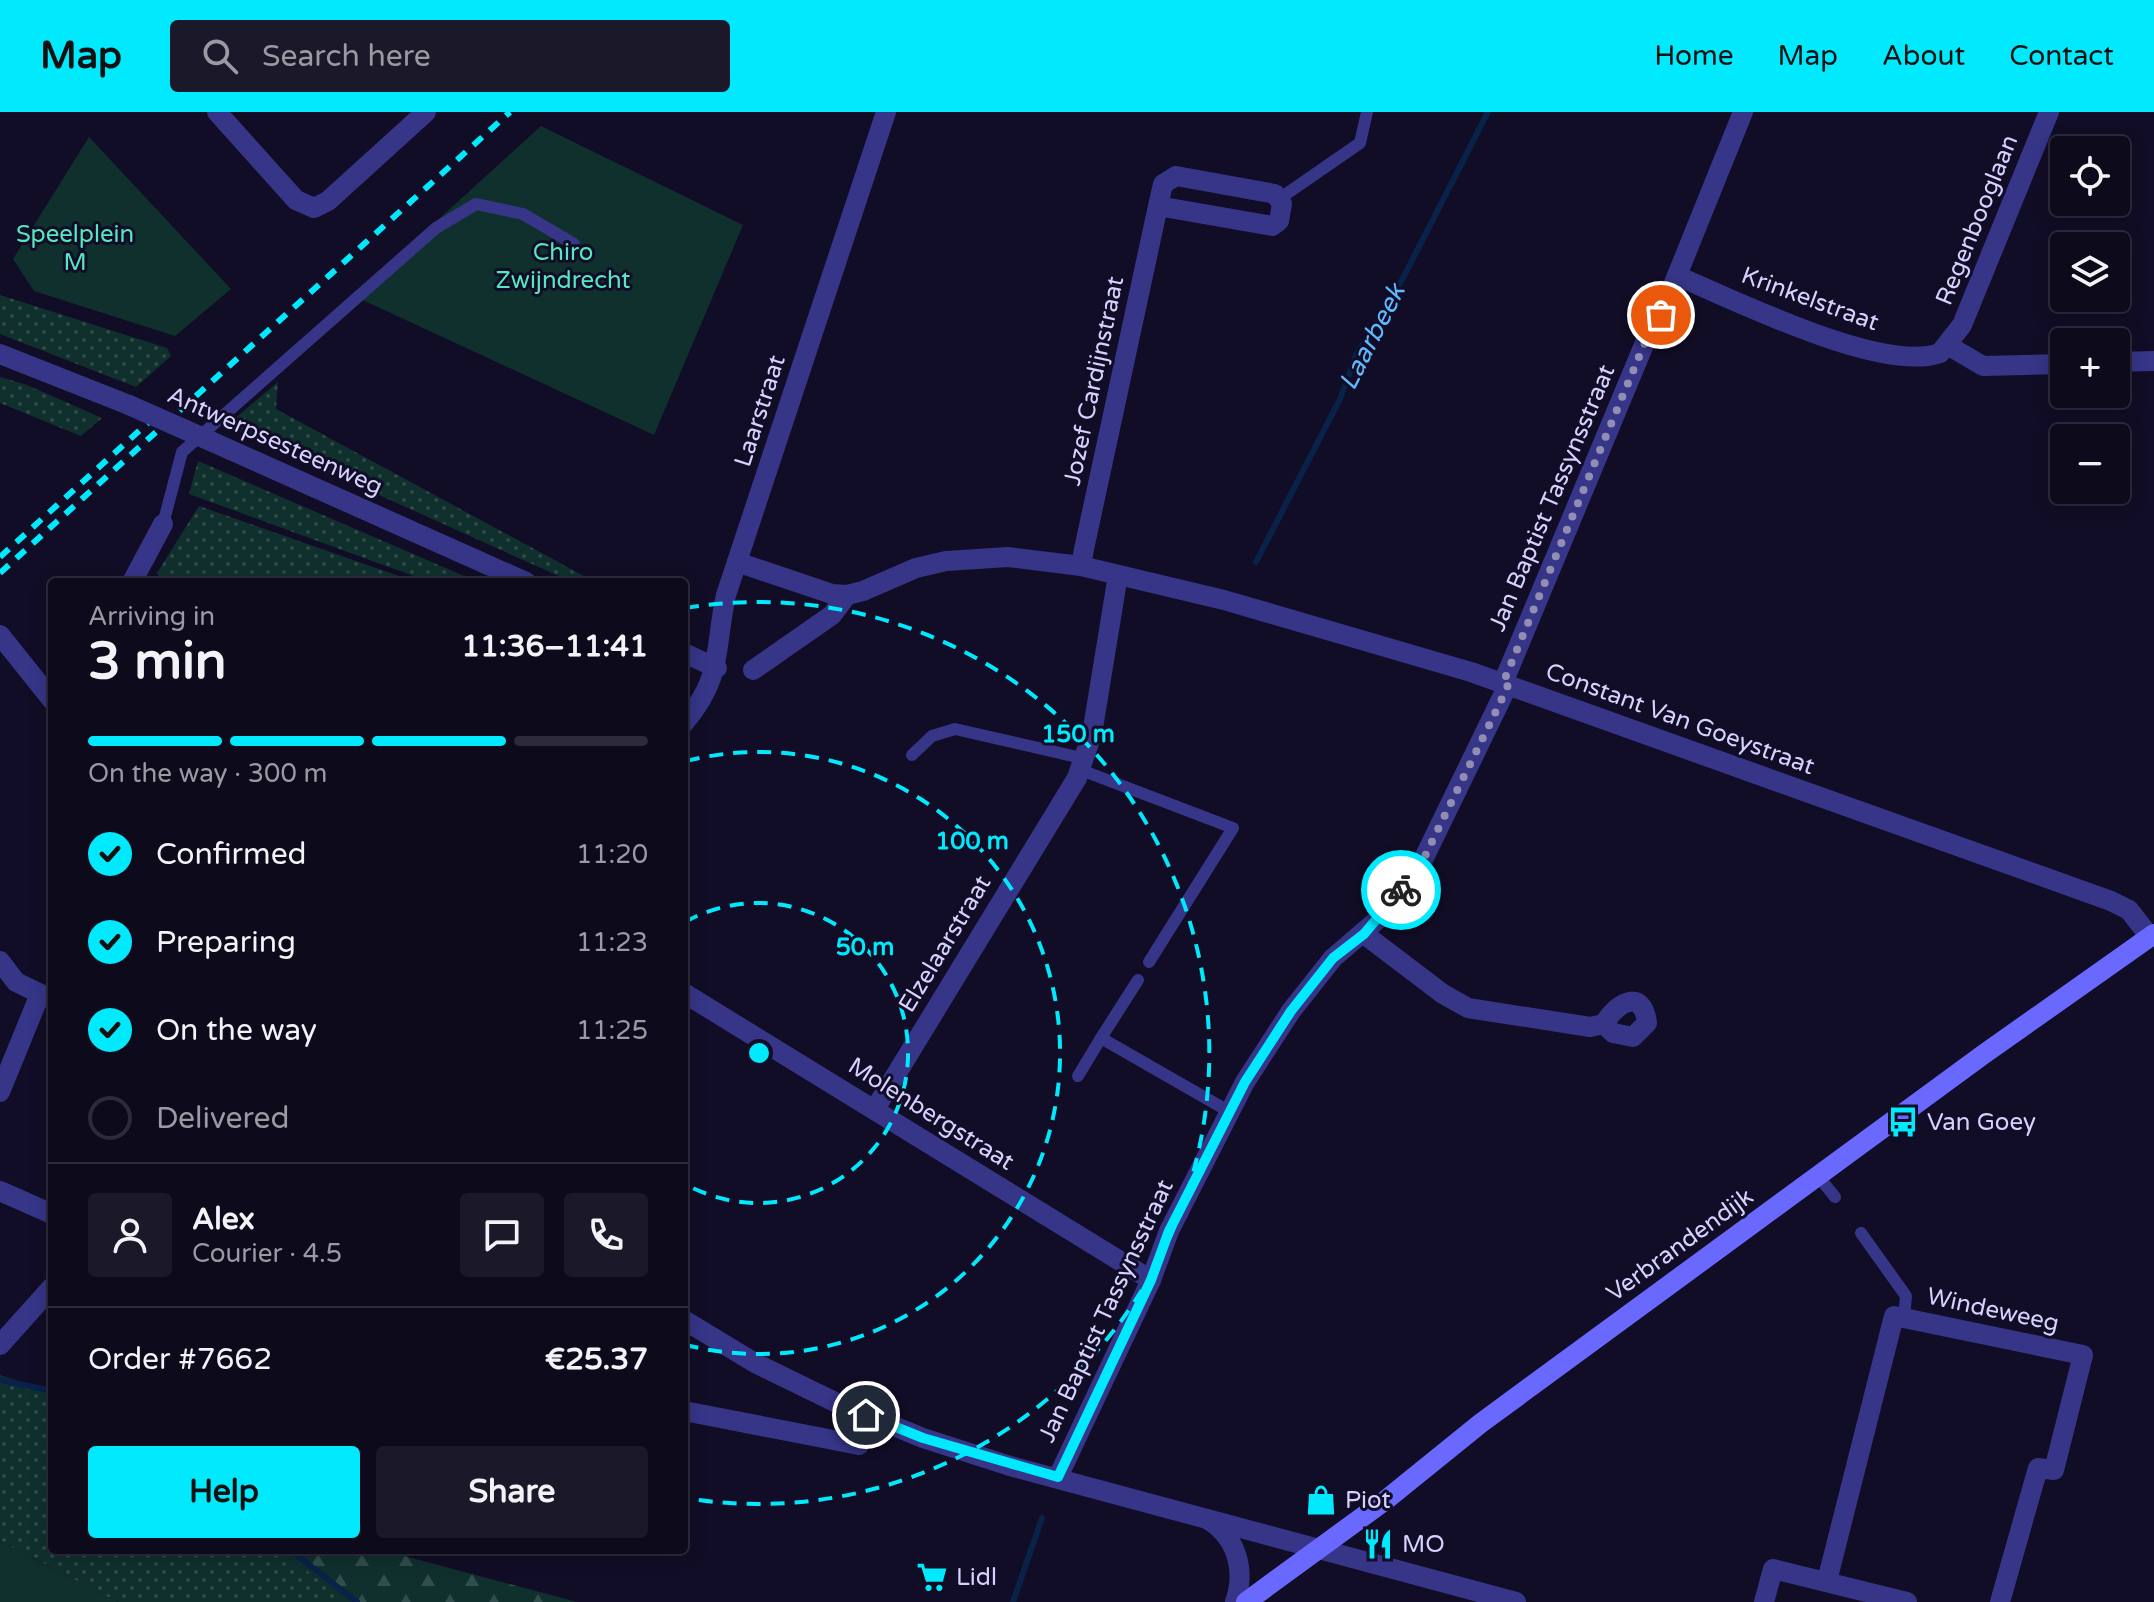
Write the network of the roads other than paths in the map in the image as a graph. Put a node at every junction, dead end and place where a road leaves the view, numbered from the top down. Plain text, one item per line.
1 (217, 112) edge
2 (426, 112) edge
3 (886, 112) edge
4 (1367, 112) edge
5 (1743, 112) edge
6 (2049, 112) edge
7 (1279, 199) junction
8 (1158, 206) junction
9 (574, 244) dead end
10 (1677, 276) junction
11 (1949, 346) junction
12 (0, 354) edge
13 (2154, 361) edge
14 (2130, 362) edge
15 (2050, 364) edge
16 (163, 524) joint
17 (737, 562) junction
18 (1081, 566) junction
19 (1118, 575) junction
20 (134, 578) edge
21 (517, 578) edge
22 (847, 595) junction
23 (0, 635) edge
24 (688, 655) edge
25 (717, 668) junction
26 (753, 670) dead end
27 (1505, 684) junction
28 (48, 695) edge
29 (688, 718) edge
30 (912, 755) dead end
31 (1083, 764) junction
32 (1364, 934) junction
33 (2152, 935) edge
34 (0, 961) edge
35 (1149, 962) dead end
36 (1138, 980) dead end
37 (688, 995) edge
38 (46, 997) edge
39 (1604, 1024) dead end
40 (1101, 1038) junction
41 (1078, 1076) dead end
42 (0, 1092) edge
43 (875, 1109) junction
44 (1230, 1112) junction
45 (1818, 1176) junction
46 (0, 1191) edge
47 (1835, 1197) dead end
48 (48, 1212) edge
49 (1861, 1233) dead end
50 (1151, 1280) junction
51 (48, 1291) edge
52 (1904, 1318) junction
53 (688, 1322) edge
54 (0, 1345) edge
55 (688, 1412) edge
56 (859, 1445) dead end
57 (1058, 1477) junction
58 (1196, 1513) junction
59 (1321, 1547) junction
60 (1827, 1581) junction
61 (1235, 1602) edge
62 (1246, 1602) edge
63 (1516, 1602) edge
64 (1764, 1602) edge
65 (1907, 1602) edge
66 (2000, 1602) edge

1 - 2 street
3 - 17 street, Laarstraat
4 - 7 lane
5 - 10 street, Jan Baptist Tassynsstraat
6 - 11 street, Regenbooglaan
7 - 8 street, Jozef Cardijnstraat
7 - 8 street
8 - 18 street, Jozef Cardijnstraat
9 - 16 lane
10 - 11 street, Krinkelstraat
10 - 27 street, Jan Baptist Tassynsstraat
11 - 15 street
12 - 21 street, Antwerpsesteenweg, bridge
13 - 14 street
16 - 20 street
17 - 22 street
17 - 25 street, Laarstraat
18 - 19 street, Constant Van Goeystraat
18 - 22 street, Constant Van Goeystraat
19 - 27 street, Constant Van Goeystraat
19 - 31 street, Elzelaarstraat
22 - 26 street, Constant Van Goeystraat
23 - 28 street
24 - 25 street
25 - 29 street, Laarstraat
27 - 32 street, Jan Baptist Tassynsstraat
27 - 33 street, Constant Van Goeystraat
30 - 31 lane
31 - 35 lane
31 - 43 street, Elzelaarstraat
32 - 39 street
32 - 44 street, Jan Baptist Tassynsstraat
33 - 45 main road, Verbrandendijk
34 - 38 street
36 - 40 lane
37 - 43 street, Molenbergstraat
38 - 42 street
40 - 41 lane
40 - 44 lane
43 - 50 street, Molenbergstraat
44 - 50 street, Jan Baptist Tassynsstraat
45 - 47 lane
45 - 59 main road, Verbrandendijk
46 - 48 street
49 - 52 lane
50 - 57 street, Jan Baptist Tassynsstraat
51 - 54 street
52 - 60 street, Windeweeg
52 - 66 street, Windeweeg
53 - 57 street
55 - 56 street
57 - 58 street
58 - 59 street
58 - 61 street
59 - 62 main road, Verbrandendijk
59 - 63 street
60 - 64 street
60 - 65 street

